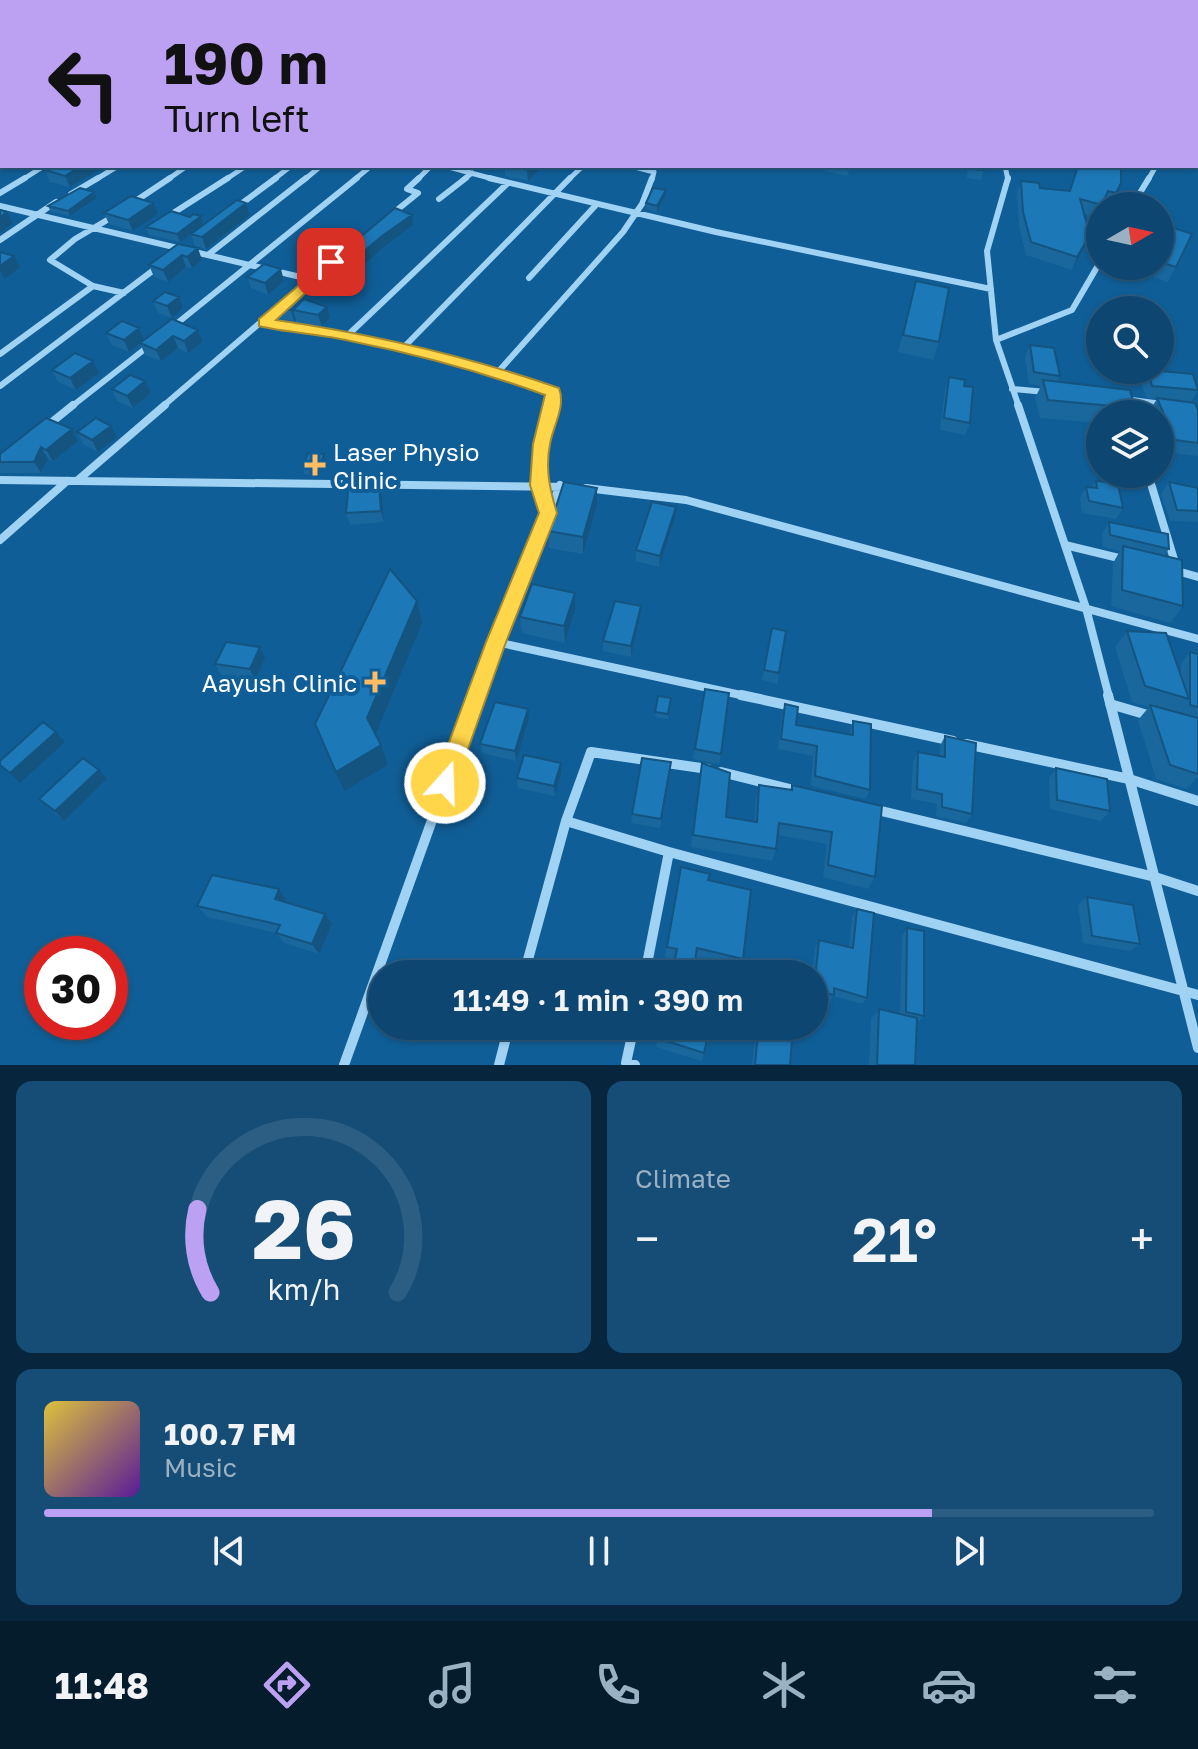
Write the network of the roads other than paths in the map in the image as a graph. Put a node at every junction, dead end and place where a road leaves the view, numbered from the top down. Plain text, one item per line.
1 (41, 168) edge
2 (115, 168) edge
3 (184, 168) edge
4 (243, 168) edge
5 (288, 168) edge
6 (318, 168) edge
7 (369, 168) edge
8 (429, 168) edge
9 (453, 168) edge
10 (581, 168) edge
11 (639, 168) edge
12 (1006, 168) edge
13 (1155, 168) edge
14 (472, 173) junction
15 (508, 183) junction
16 (1140, 192) edge
17 (0, 193) edge
18 (551, 195) junction
19 (439, 199) dead end
20 (0, 206) edge
21 (595, 206) junction
22 (231, 211) edge
23 (37, 213) junction
24 (636, 215) junction
25 (160, 221) edge
26 (382, 222) edge
27 (98, 227) junction
28 (148, 229) edge
29 (136, 236) junction
30 (195, 238) edge
31 (0, 240) edge
32 (183, 247) junction
33 (345, 250) edge
34 (209, 254) junction
35 (251, 265) junction
36 (529, 278) dead end
37 (309, 279) junction
38 (1090, 280) edge
39 (93, 286) junction
40 (991, 289) junction
41 (124, 293) junction
42 (264, 322) junction
43 (348, 335) junction
44 (996, 340) junction
45 (403, 348) junction
46 (0, 354) edge
47 (498, 372) junction
48 (0, 386) edge
49 (1012, 389) junction
50 (1054, 393) edge
51 (1111, 398) edge
52 (1125, 399) joint
53 (1132, 400) edge
54 (38, 433) edge
55 (0, 480) edge
56 (73, 481) junction
57 (539, 485) junction
58 (560, 485) junction
59 (1152, 488) edge
60 (548, 513) junction
61 (0, 540) edge
62 (1065, 545) junction
63 (1135, 562) edge
64 (1163, 568) edge
65 (1177, 571) junction
66 (1198, 577) edge
67 (1086, 608) junction
68 (1198, 639) edge
69 (496, 642) junction
70 (1110, 704) junction
71 (1169, 721) edge
72 (1129, 779) junction
73 (809, 794) edge
74 (1198, 801) edge
75 (854, 804) edge
76 (566, 821) junction
77 (669, 852) junction
78 (1155, 877) junction
79 (1198, 891) edge
80 (528, 960) edge
81 (648, 960) edge
82 (1183, 989) junction
83 (1198, 995) edge
84 (505, 1040) edge
85 (631, 1040) edge
86 (1198, 1048) edge
87 (344, 1065) edge
88 (499, 1065) edge
89 (635, 1065) edge

1 - 17 street
2 - 23 street
3 - 27 street
4 - 25 street
5 - 22 street
6 - 34 street
7 - 35 street
8 - 26 street
9 - 14 street
10 - 18 street
11 - 24 street
12 - 40 street
13 - 16 street
14 - 15 street
14 - 19 street
15 - 18 street
15 - 43 street
18 - 21 street
18 - 45 street
20 - 23 street
21 - 24 street
21 - 36 street
23 - 27 street
23 - 31 street
24 - 40 street
24 - 47 street
27 - 29 street
27 - 39 street
28 - 29 street
29 - 32 street
30 - 32 street
32 - 34 street
32 - 41 street
33 - 37 street
34 - 35 street
35 - 37 street
35 - 54 street
37 - 42 street
38 - 44 street
39 - 41 street
39 - 46 street
40 - 44 street
41 - 48 street
42 - 43 street
42 - 56 street
43 - 45 street
44 - 49 street
45 - 47 street
47 - 57 street
49 - 50 street
49 - 62 street
51 - 52 street
52 - 53 street
55 - 56 street
56 - 57 street
56 - 61 street
57 - 58 street
57 - 60 street
58 - 60 street
58 - 67 street
59 - 65 street
60 - 69 street
62 - 63 street
62 - 67 street
64 - 65 street
65 - 66 street
67 - 68 street
67 - 70 street
69 - 72 street
69 - 87 street
70 - 71 street
70 - 72 street
72 - 74 street
72 - 78 street
73 - 76 street
75 - 78 street
76 - 77 street
76 - 80 street
77 - 81 street
77 - 82 street
78 - 79 street
78 - 82 street
82 - 83 street
82 - 86 street
84 - 88 street
85 - 89 street

